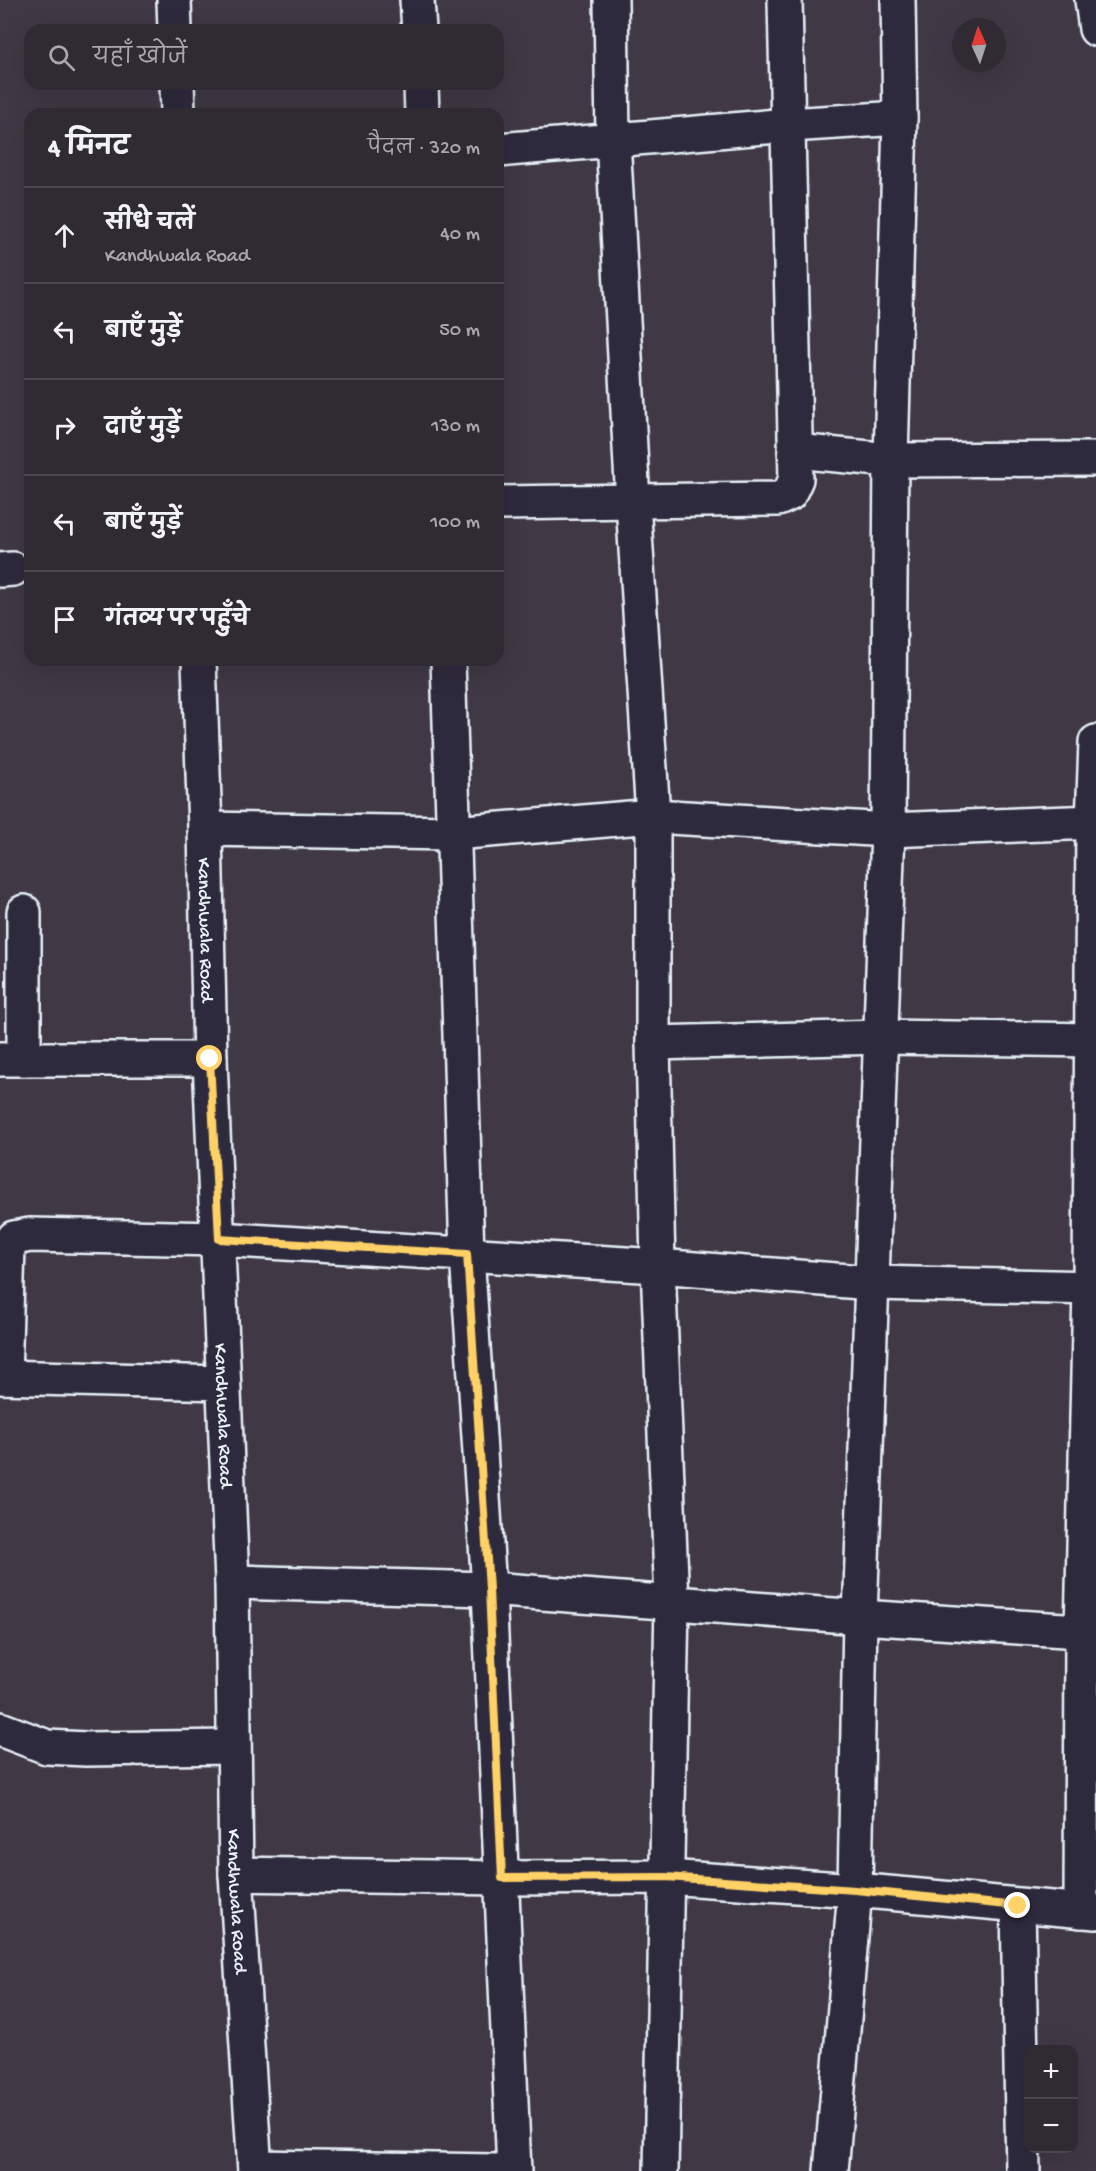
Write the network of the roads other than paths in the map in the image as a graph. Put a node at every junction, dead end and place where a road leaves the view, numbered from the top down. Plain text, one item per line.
1 (174, 0) edge
2 (417, 0) edge
3 (610, 0) edge
4 (785, 0) edge
5 (898, 0) edge
6 (1092, 0) edge
7 (175, 24) edge
8 (419, 24) edge
9 (1096, 29) edge
10 (177, 90) edge
11 (421, 90) edge
12 (178, 108) edge
13 (422, 108) edge
14 (900, 118) junction
15 (789, 125) junction
16 (613, 139) junction
17 (504, 149) edge
18 (795, 451) junction
19 (1096, 459) edge
20 (891, 460) junction
21 (633, 502) junction
22 (504, 503) edge
23 (199, 666) edge
24 (448, 666) edge
25 (1096, 742) edge
26 (653, 816) junction
27 (1095, 823) edge
28 (205, 829) junction
29 (888, 830) junction
30 (454, 833) junction
31 (24, 912) dead end
32 (882, 1038) junction
33 (1094, 1040) edge
34 (653, 1043) junction
35 (12, 1059) edge
36 (210, 1059) junction
37 (219, 1239) junction
38 (467, 1254) junction
39 (658, 1266) junction
40 (873, 1282) junction
41 (1093, 1288) edge
42 (2, 1377) edge
43 (223, 1383) junction
44 (232, 1582) junction
45 (489, 1589) junction
46 (672, 1602) junction
47 (860, 1617) junction
48 (1089, 1632) edge
49 (0, 1729) edge
50 (233, 1748) junction
51 (236, 1874) junction
52 (666, 1877) junction
53 (502, 1878) junction
54 (855, 1890) junction
55 (1018, 1906) junction
56 (1089, 1912) edge
57 (255, 2169) edge
58 (495, 2171) edge
59 (514, 2171) edge
60 (661, 2171) edge
61 (831, 2171) edge
62 (1023, 2171) edge

1 - 7 street
2 - 8 street
3 - 16 street
4 - 15 street
5 - 14 street
6 - 9 street
10 - 12 street
11 - 13 street
14 - 15 street
14 - 20 street
15 - 16 street
15 - 18 street
16 - 17 street
16 - 21 street
18 - 20 street
18 - 21 street
19 - 20 street
20 - 29 street
21 - 22 street
21 - 26 street
23 - 28 street, Kandhwala Road
24 - 30 street
25 - 27 street
26 - 29 street
26 - 30 street
26 - 34 street
27 - 29 street
27 - 33 street
28 - 30 street
28 - 36 street, Kandhwala Road
29 - 32 street
30 - 38 street
31 - 35 street
32 - 33 street
32 - 34 street
32 - 40 street
33 - 41 street
34 - 39 street
35 - 36 street
36 - 37 street, Kandhwala Road
37 - 38 street
37 - 42 street
37 - 43 street, Kandhwala Road
38 - 39 street
38 - 45 street
39 - 40 street
39 - 46 street
40 - 41 street
40 - 47 street
41 - 48 street
42 - 43 street
43 - 44 street, Kandhwala Road
44 - 45 street
44 - 50 street, Kandhwala Road
45 - 46 street
45 - 53 street
46 - 47 street
46 - 52 street
47 - 48 street
47 - 54 street
48 - 56 street
49 - 50 street
50 - 51 street, Kandhwala Road
51 - 53 street
51 - 57 street, Kandhwala Road
52 - 53 street
52 - 54 street
52 - 60 street
53 - 59 street
54 - 55 street
54 - 61 street
55 - 56 street
55 - 62 street
57 - 58 street

